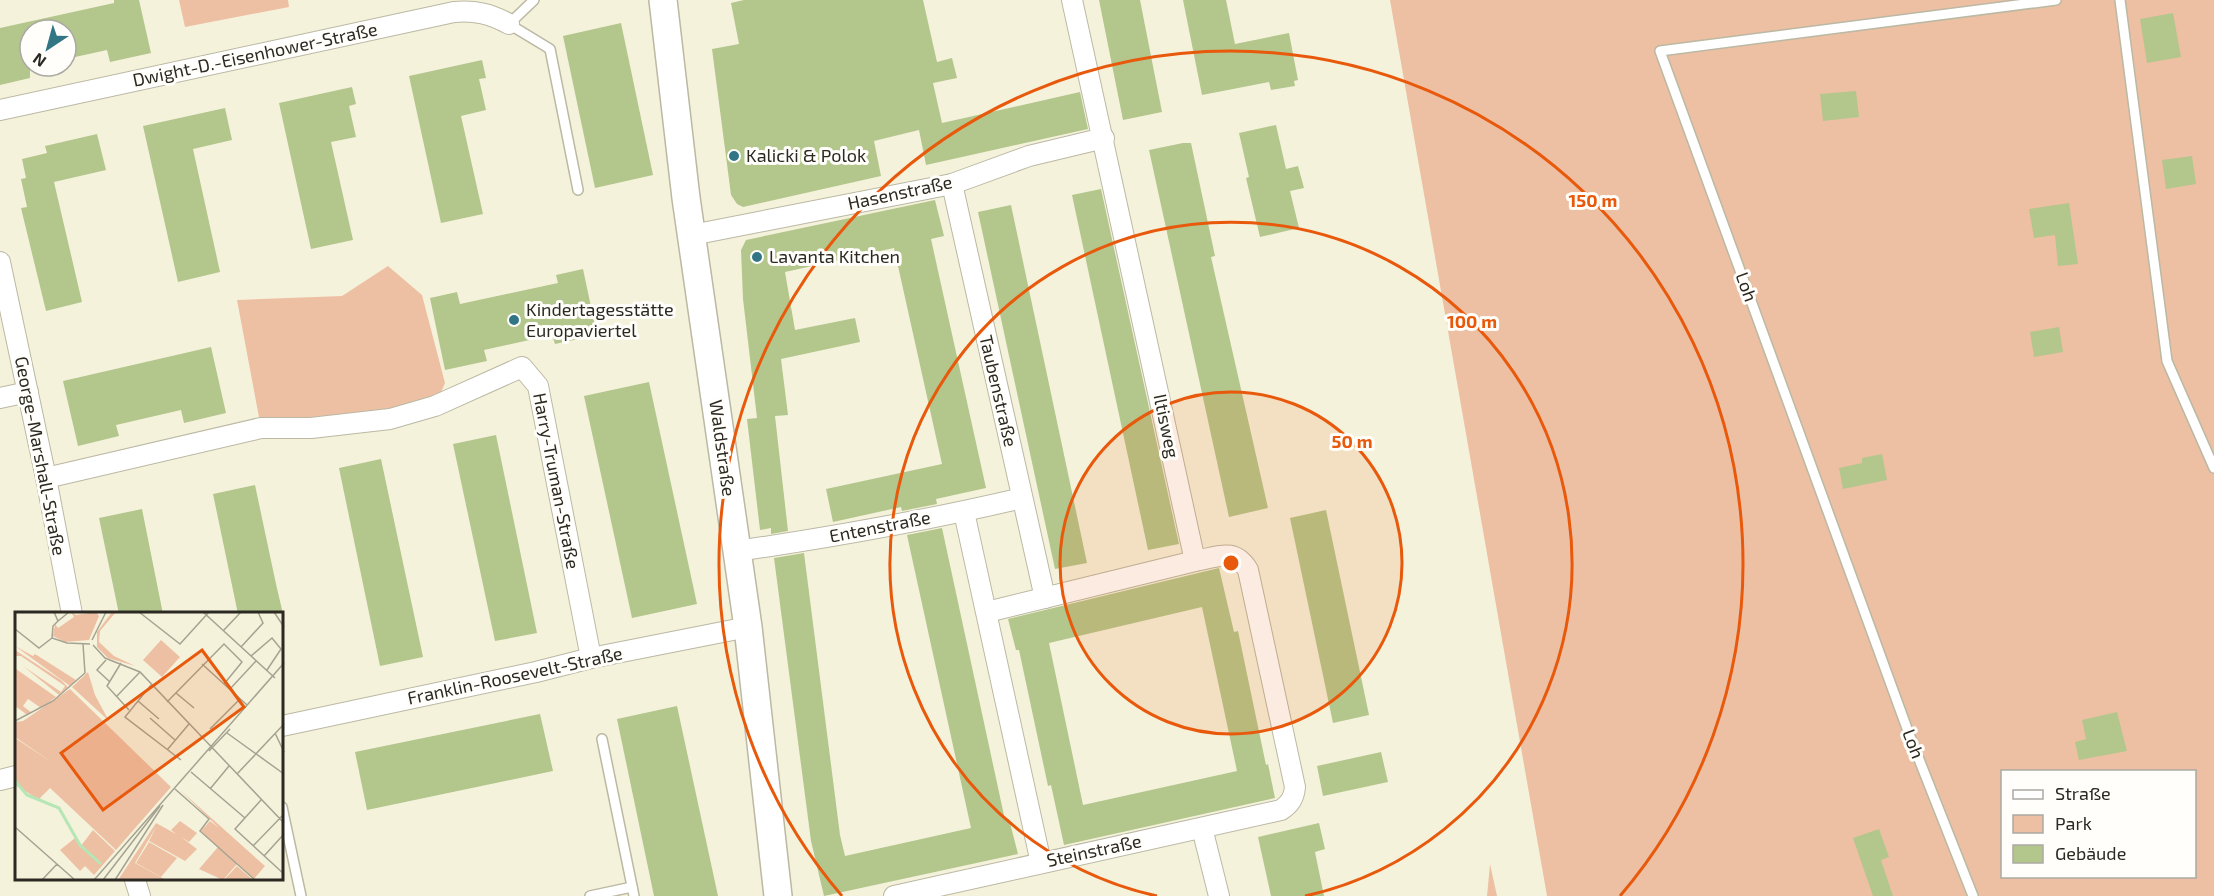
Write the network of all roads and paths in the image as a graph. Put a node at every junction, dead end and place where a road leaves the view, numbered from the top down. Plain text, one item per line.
1 (534, 0) edge
2 (663, 0) edge
3 (1072, 0) edge
4 (2056, 0) edge
5 (2120, 0) edge
6 (509, 24) junction
7 (0, 110) edge
8 (1104, 138) junction
9 (951, 184) junction
10 (578, 190) dead end
11 (692, 235) junction
12 (0, 262) edge
13 (3, 290) edge
14 (28, 392) junction
15 (0, 398) edge
16 (2214, 468) edge
17 (46, 478) junction
18 (1022, 498) junction
19 (964, 512) junction
20 (736, 551) junction
21 (1195, 561) junction
22 (1045, 598) junction
23 (72, 612) edge
24 (987, 612) junction
25 (748, 627) junction
26 (591, 658) junction
27 (284, 726) edge
28 (602, 739) dead end
29 (15, 776) edge
30 (0, 780) edge
31 (284, 816) edge
32 (1202, 828) junction
33 (1041, 863) junction
34 (136, 881) edge
35 (633, 892) edge
36 (140, 896) edge
37 (301, 896) edge
38 (590, 896) edge
39 (778, 896) edge
40 (894, 896) edge
41 (1219, 896) edge
42 (1973, 896) edge

1 - 6 lane
2 - 11 street, Waldstraße
3 - 8 street, Iltisweg
4 - 42 lane, Loh
5 - 16 lane
6 - 7 street, Dwight-D.-Eisenhower-Straße
6 - 10 lane
8 - 9 street, Hasenstraße
8 - 21 street, Iltisweg
9 - 11 street, Hasenstraße
9 - 18 street, Taubenstraße
11 - 20 street, Waldstraße
12 - 13 street, George-Marshall-Straße
13 - 14 street, George-Marshall-Straße
14 - 15 street
14 - 17 street, George-Marshall-Straße
17 - 23 street, George-Marshall-Straße
17 - 26 street, Harry-Truman-Straße
18 - 19 street, Entenstraße
18 - 22 street, Taubenstraße
19 - 20 street, Entenstraße
19 - 24 street
20 - 25 street, Waldstraße
21 - 22 street
21 - 32 street, Steinstraße
22 - 24 street
24 - 33 street
25 - 26 street, Franklin-Roosevelt-Straße
25 - 39 street, Waldstraße
26 - 27 street, Franklin-Roosevelt-Straße
28 - 35 lane
29 - 30 street
31 - 37 lane
32 - 33 street, Steinstraße
32 - 41 street
33 - 40 street, Steinstraße
34 - 36 street
35 - 38 lane

